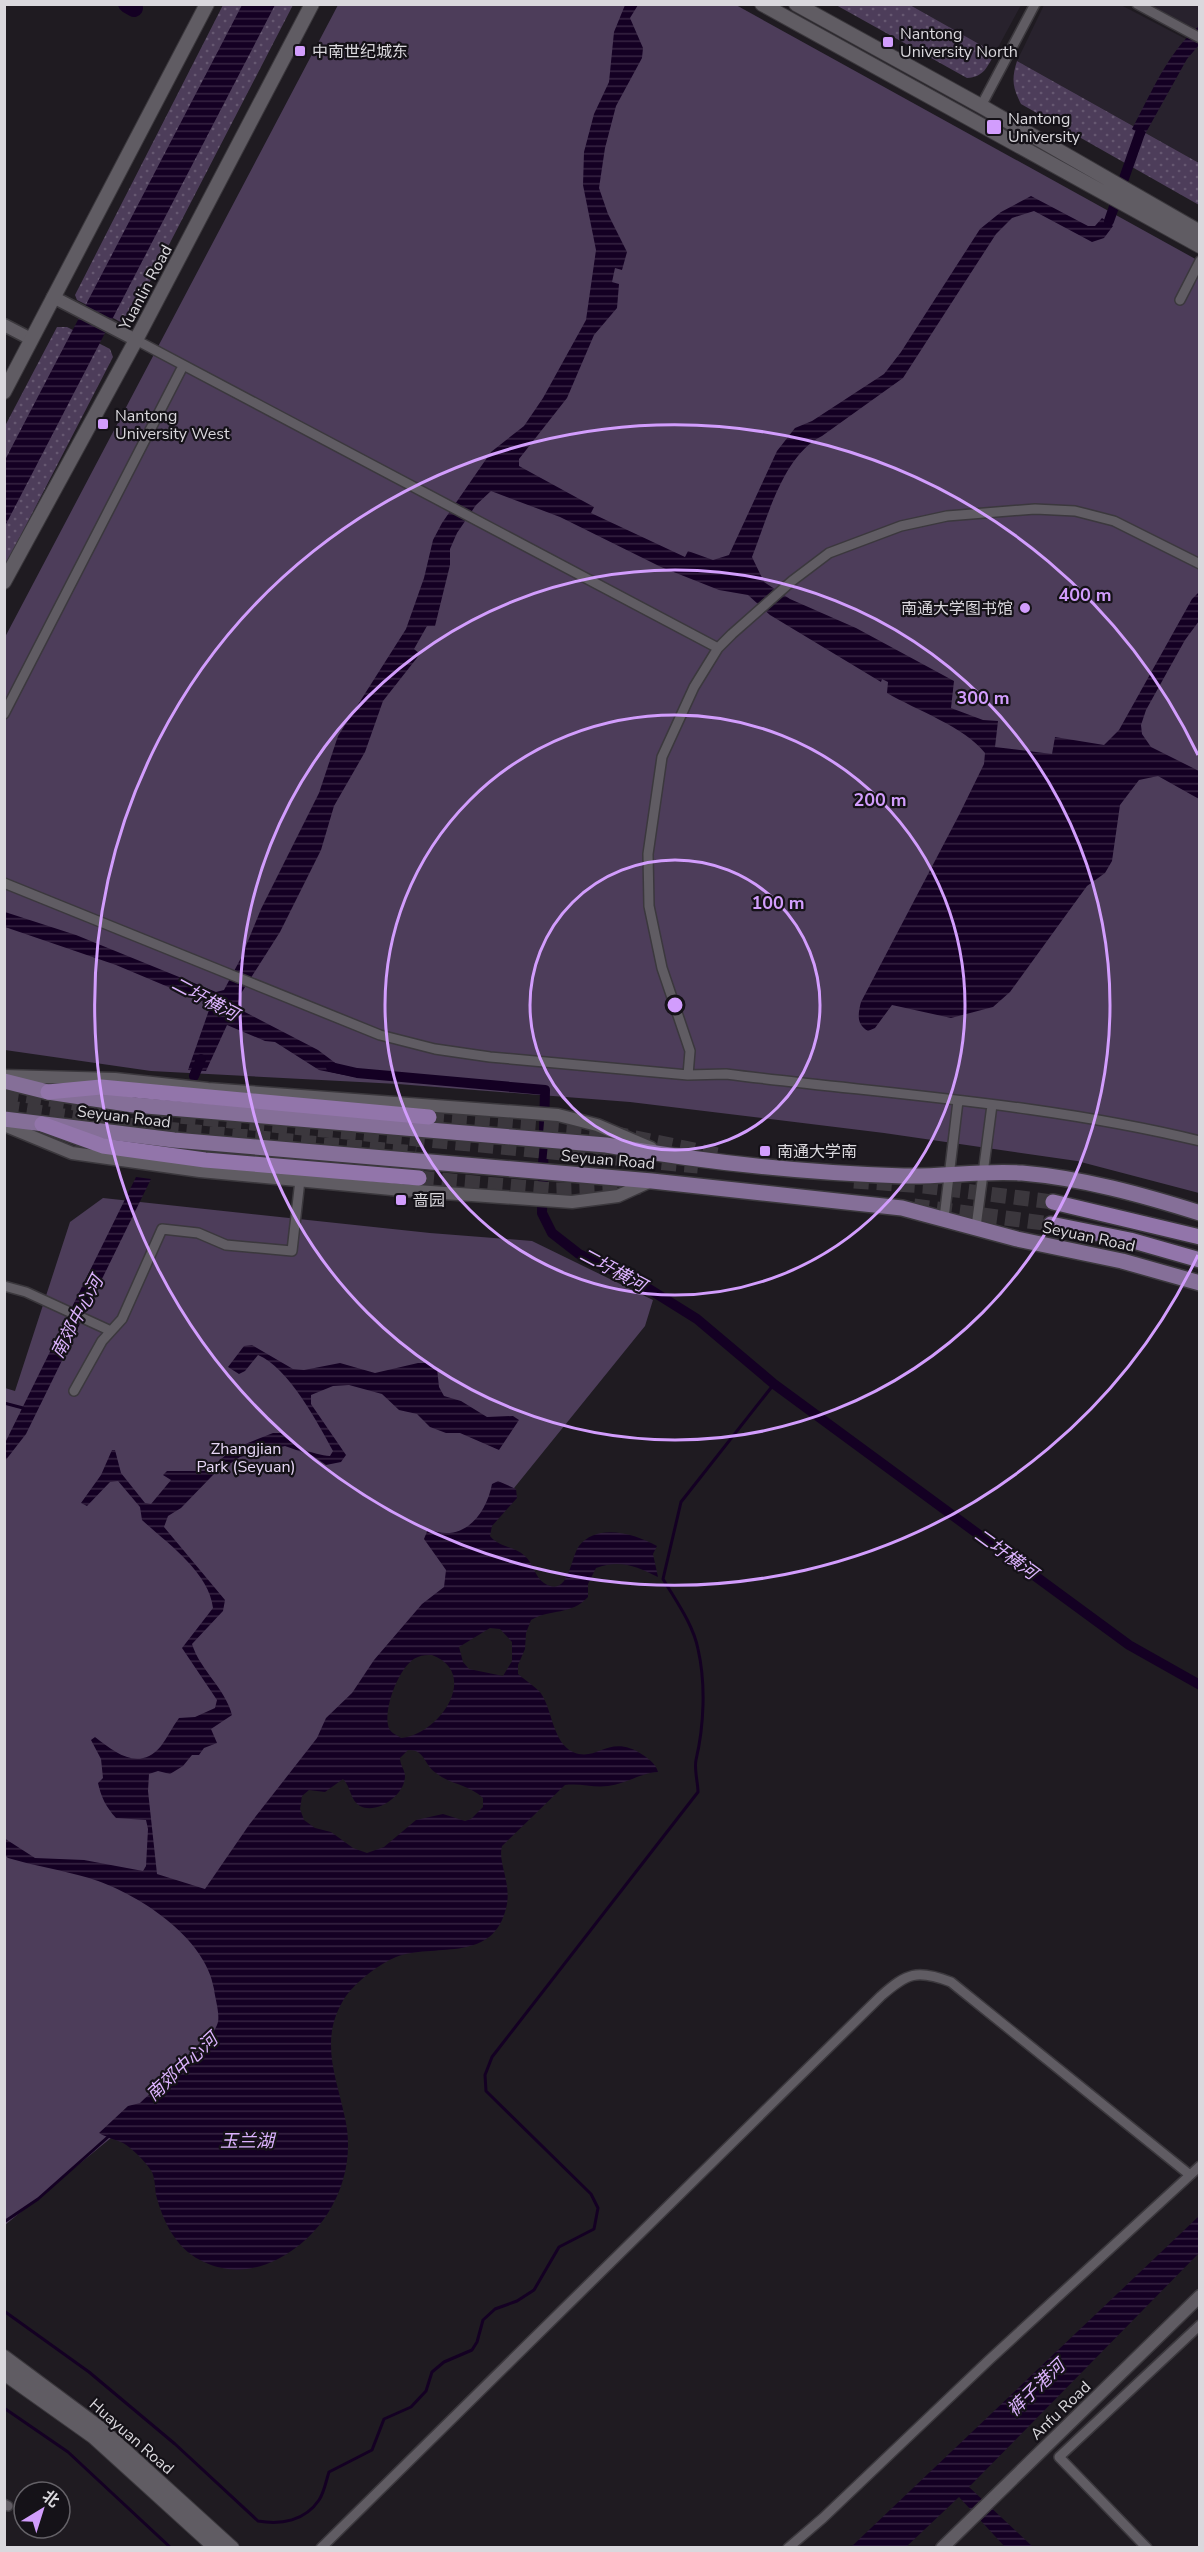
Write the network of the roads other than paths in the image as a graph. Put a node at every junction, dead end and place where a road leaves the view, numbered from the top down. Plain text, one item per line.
1 (207, 4) edge
2 (312, 4) edge
3 (762, 4) edge
4 (796, 4) edge
5 (1035, 4) edge
6 (1137, 4) edge
7 (1200, 38) edge
8 (981, 106) junction
9 (972, 121) junction
10 (1200, 232) edge
11 (1200, 246) edge
12 (1200, 261) edge
13 (53, 297) junction
14 (1180, 300) dead end
15 (4, 325) edge
16 (31, 339) junction
17 (136, 340) junction
18 (183, 366) junction
19 (4, 392) edge
20 (1200, 564) edge
21 (4, 582) edge
22 (718, 648) junction
23 (4, 714) edge
24 (4, 883) edge
25 (688, 1075) junction
26 (4, 1076) edge
27 (4, 1081) edge
28 (48, 1092) junction
29 (958, 1101) junction
30 (992, 1105) junction
31 (429, 1117) tunnel mouth
32 (4, 1119) edge
33 (42, 1124) junction
34 (4, 1125) edge
35 (1200, 1141) edge
36 (681, 1158) junction
37 (983, 1173) junction
38 (950, 1175) junction
39 (420, 1178) tunnel mouth
40 (300, 1180) junction
41 (652, 1181) junction
42 (1053, 1202) tunnel mouth
43 (1200, 1213) edge
44 (944, 1218) junction
45 (1051, 1224) tunnel mouth
46 (976, 1227) junction
47 (1200, 1237) edge
48 (1200, 1260) edge
49 (1200, 1284) edge
50 (4, 1286) edge
51 (111, 1331) junction
52 (74, 1391) dead end
53 (1200, 2166) edge
54 (1190, 2175) junction
55 (1200, 2296) edge
56 (1200, 2325) edge
57 (4, 2357) edge
58 (4, 2373) edge
59 (216, 2547) edge
60 (232, 2547) edge
61 (321, 2547) edge
62 (788, 2547) edge
63 (945, 2547) edge
64 (1147, 2547) edge

1 - 13 main road
2 - 17 main road, Yuanlin Road
3 - 9 main road
4 - 8 main road
5 - 8 street
6 - 7 street
8 - 9 street
8 - 10 main road
9 - 11 main road
12 - 14 street
13 - 16 main road
13 - 17 street
15 - 16 street
16 - 19 main road
17 - 18 street
17 - 21 main road, Yuanlin Road
18 - 22 street
18 - 23 street
20 - 22 street
22 - 25 street
24 - 25 street
25 - 29 street
26 - 36 street
27 - 28 main road, Seyuan Road
28 - 31 highway
28 - 36 main road, Seyuan Road
29 - 30 street
29 - 38 street
30 - 35 street
30 - 37 street
32 - 33 main road, Seyuan Road
33 - 39 highway
33 - 41 main road, Seyuan Road
34 - 40 street
36 - 38 main road, Seyuan Road
37 - 38 main road, Seyuan Road
37 - 43 main road, Seyuan Road
37 - 46 street
38 - 44 street
40 - 41 street
40 - 51 street
41 - 44 main road, Seyuan Road
42 - 47 highway
44 - 46 main road, Seyuan Road
45 - 48 highway
46 - 49 main road, Seyuan Road
50 - 51 street
51 - 52 street
53 - 54 street
54 - 61 street
54 - 62 street
55 - 63 street, Anfu Road
56 - 64 street
57 - 60 main road, Huayuan Road
58 - 59 main road, Huayuan Road

